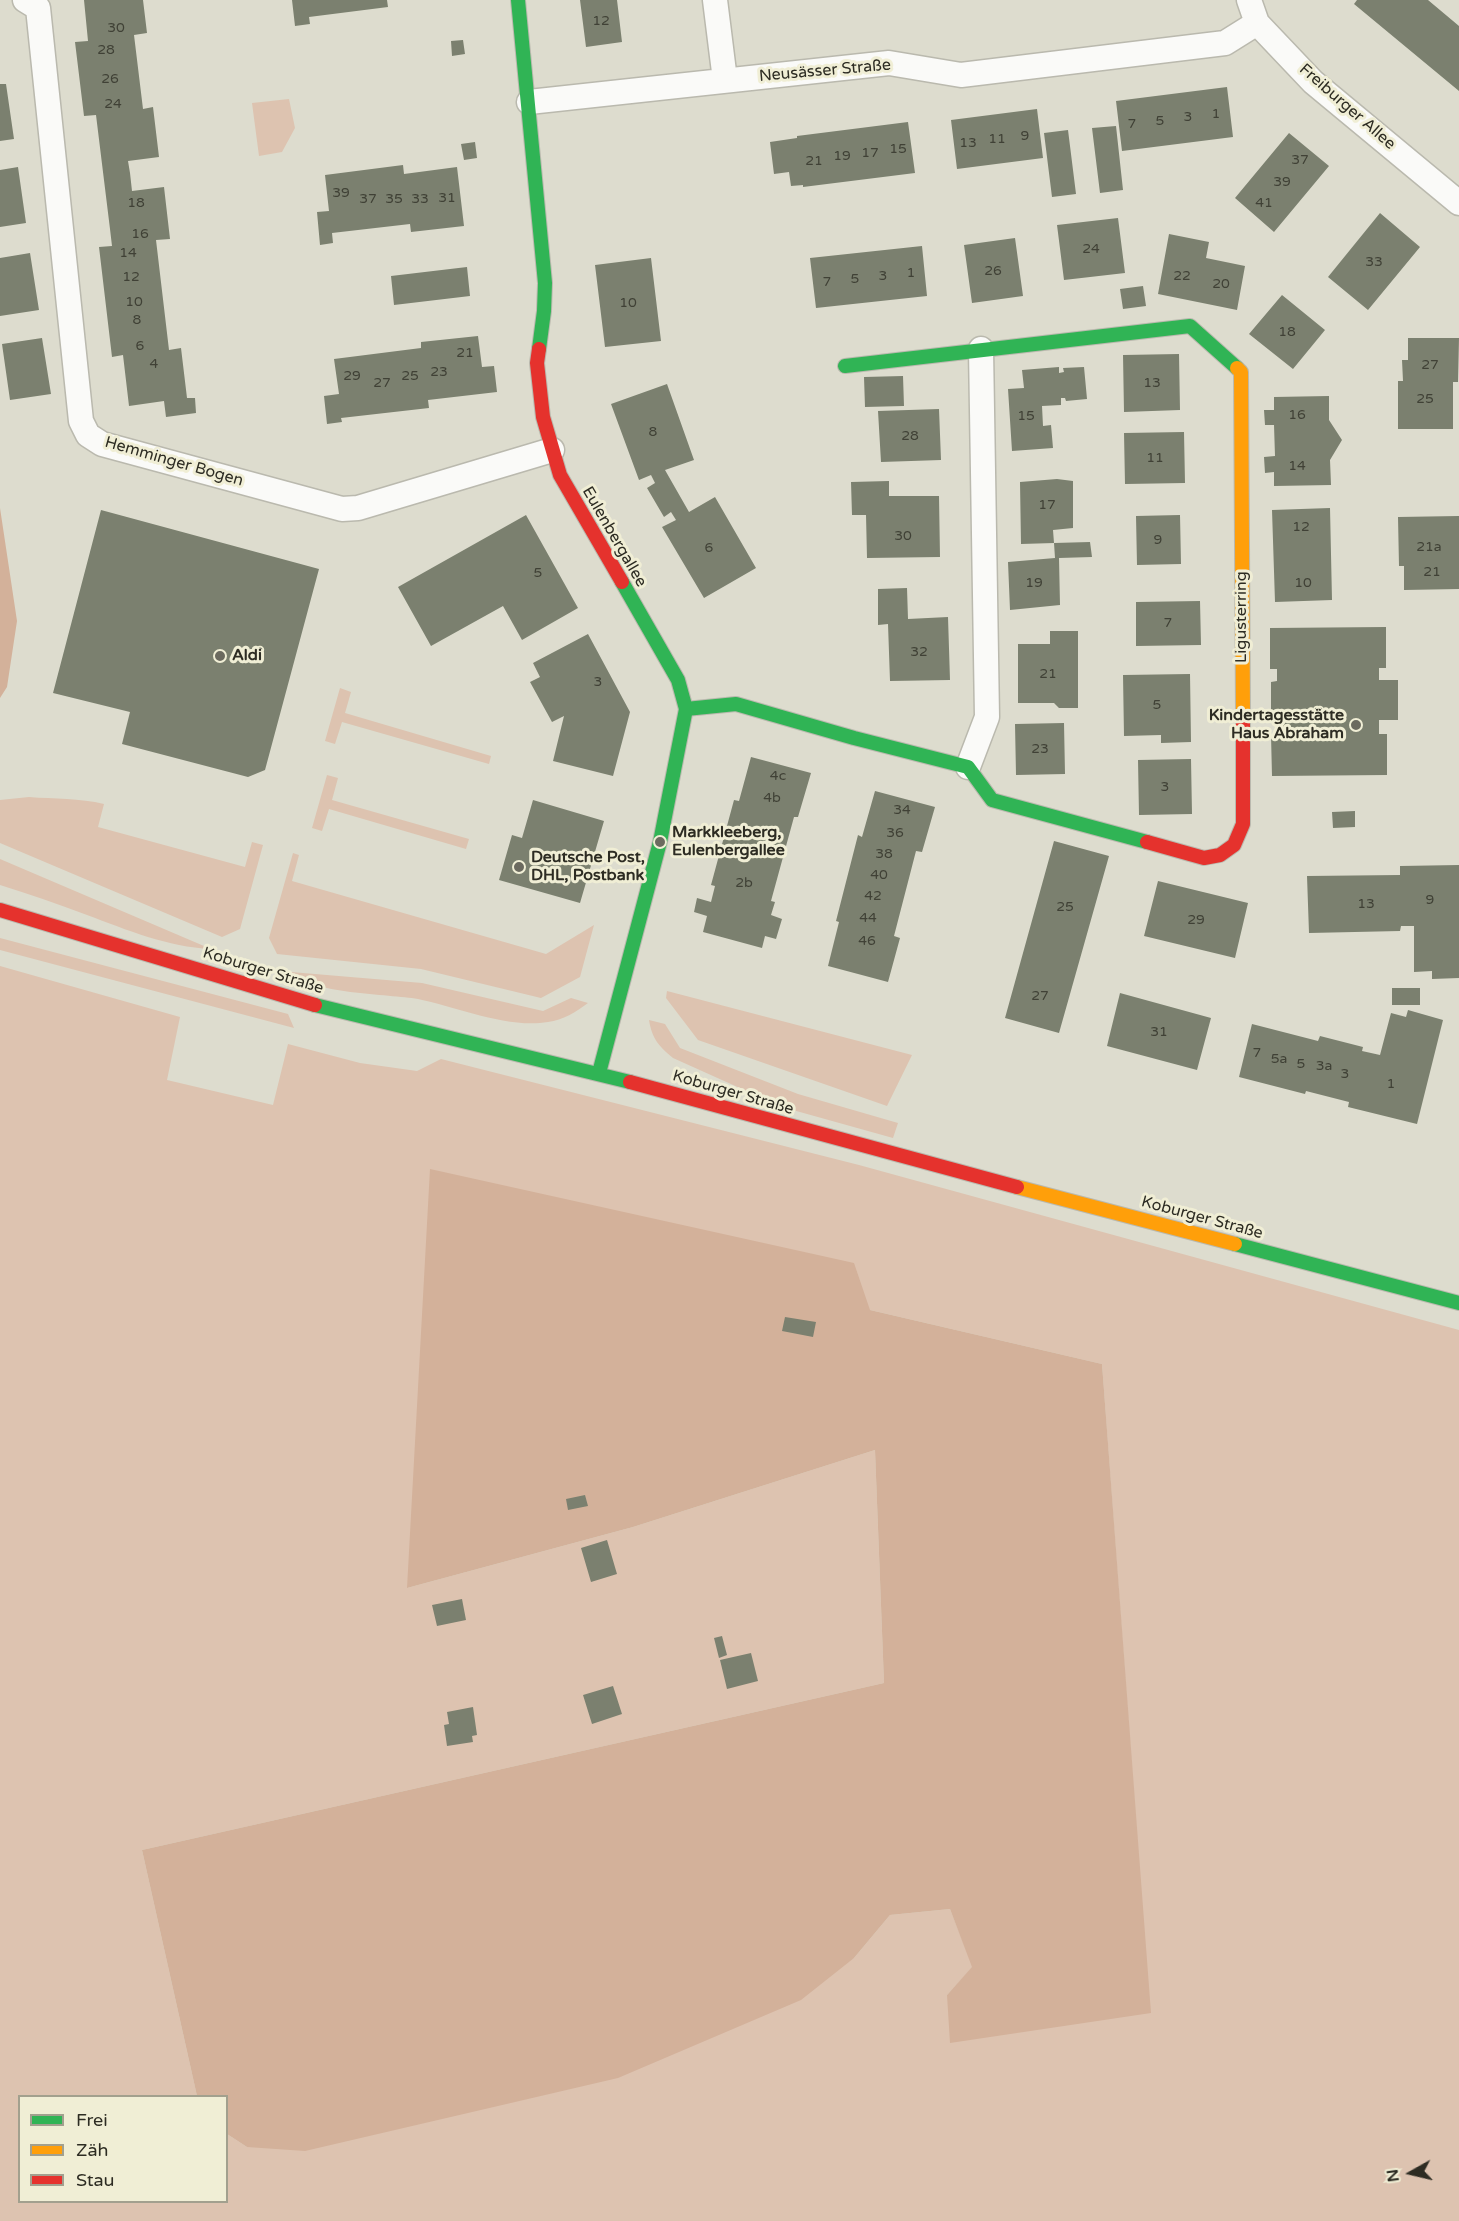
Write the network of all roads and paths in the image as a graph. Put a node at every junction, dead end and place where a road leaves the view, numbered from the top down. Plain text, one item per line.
1 (25, 0) edge
2 (518, 0) edge
3 (715, 0) edge
4 (1249, 0) edge
5 (1257, 23) junction
6 (725, 80) junction
7 (529, 102) junction
8 (1459, 203) edge
9 (981, 349) junction
10 (845, 366) dead end
11 (552, 450) junction
12 (686, 710) junction
13 (968, 767) junction
14 (0, 910) edge
15 (599, 1073) junction
16 (1459, 1302) edge

1 - 11 street, Hemminger Bogen
2 - 7 street, Eulenbergallee
3 - 6 street
4 - 5 street, Freiburger Allee
5 - 6 street, Neusässer Straße
5 - 8 street, Freiburger Allee
6 - 7 street, Neusässer Straße
7 - 11 street, Eulenbergallee
9 - 10 street, Ligusterring
9 - 13 street
9 - 13 street, Ligusterring
11 - 12 street, Eulenbergallee
12 - 13 street
12 - 15 street, Eulenbergallee
14 - 15 street, Koburger Straße
15 - 16 street, Koburger Straße

